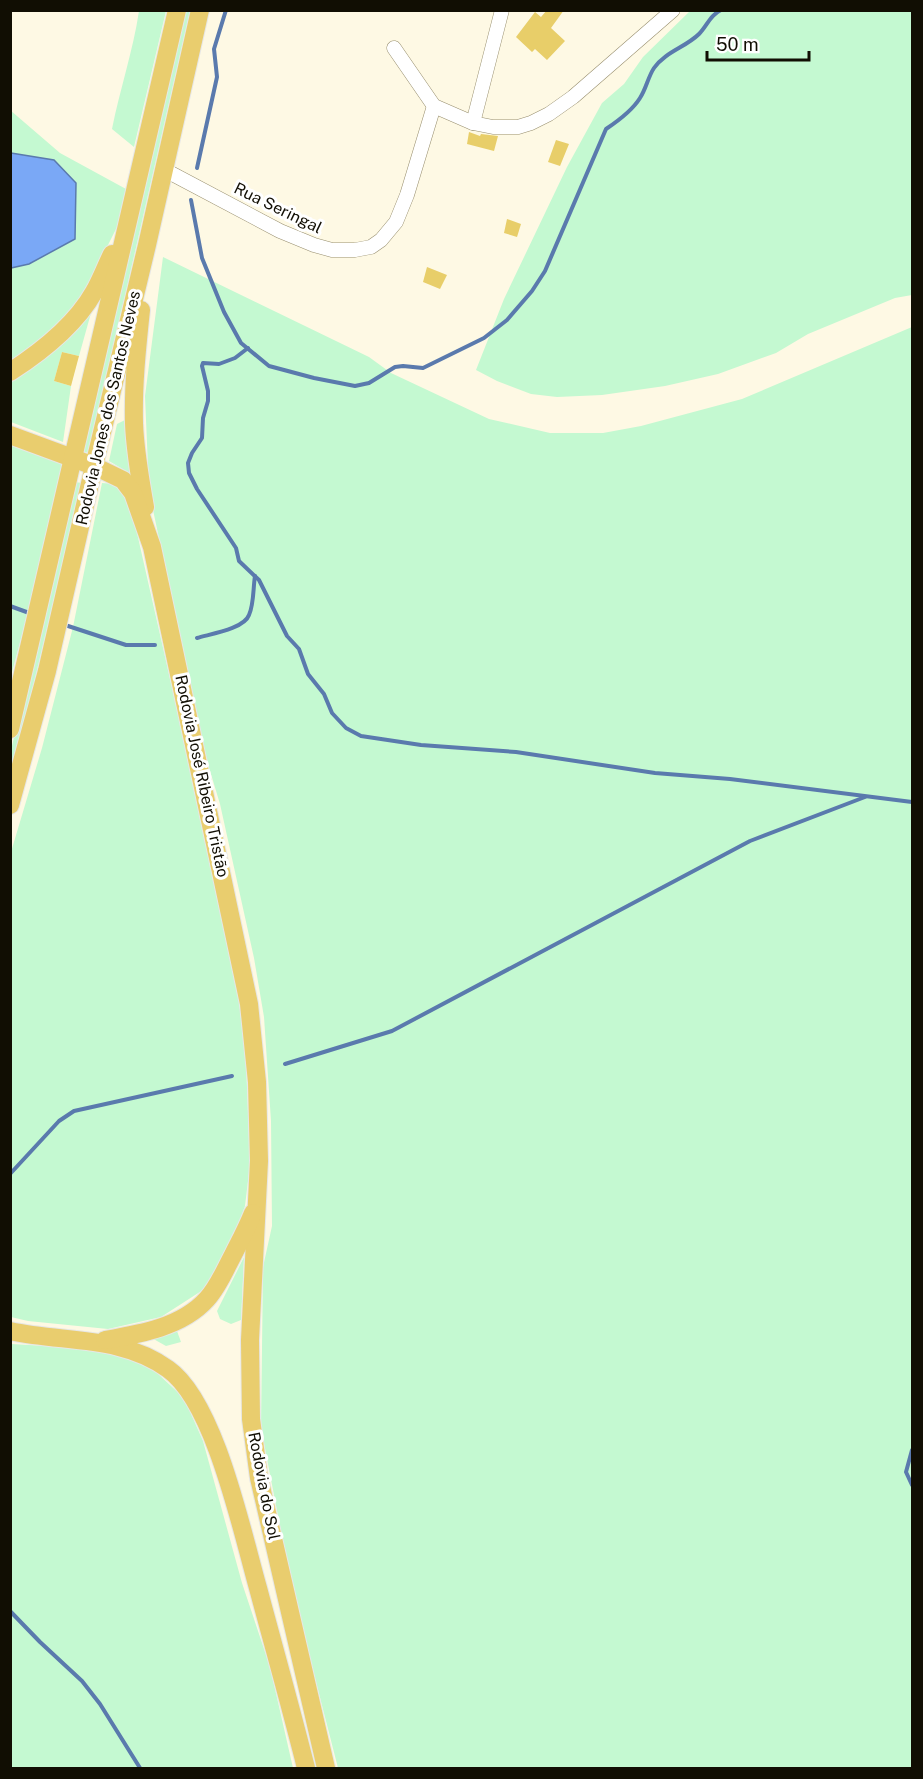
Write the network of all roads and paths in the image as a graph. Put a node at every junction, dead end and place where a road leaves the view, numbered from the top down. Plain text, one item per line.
1 (177, 10) edge
2 (200, 10) edge
3 (502, 10) edge
4 (674, 10) edge
5 (394, 48) dead end
6 (434, 106) junction
7 (473, 123) junction
8 (164, 168) junction
9 (125, 228) junction
10 (147, 244) junction
11 (10, 372) edge
12 (10, 435) edge
13 (74, 459) junction
14 (94, 466) junction
15 (152, 547) junction
16 (10, 729) edge
17 (10, 805) edge
18 (258, 1199) junction
19 (10, 1331) edge
20 (97, 1341) junction
21 (306, 1768) edge
22 (326, 1768) edge

1 - 9 main road, Rodovia Jones dos Santos Neves
2 - 8 main road, Rodovia Jones dos Santos Neves
3 - 7 street
4 - 7 street
5 - 6 street
6 - 7 street
6 - 8 street, Rua Seringal
8 - 10 main road, Rodovia Jones dos Santos Neves
9 - 11 main road
9 - 13 main road, Rodovia Jones dos Santos Neves
10 - 14 main road, Rodovia Jones dos Santos Neves
10 - 15 main road
12 - 13 main road, Rodovia José Ribeiro Tristão
13 - 14 main road, Rodovia José Ribeiro Tristão
13 - 16 main road, Rodovia Jones dos Santos Neves
14 - 15 main road, Rodovia José Ribeiro Tristão
14 - 17 main road, Rodovia Jones dos Santos Neves
15 - 18 main road, Rodovia José Ribeiro Tristão
18 - 20 main road
18 - 22 main road, Rodovia do Sol
19 - 20 main road
20 - 21 main road, Rodovia do Sol

